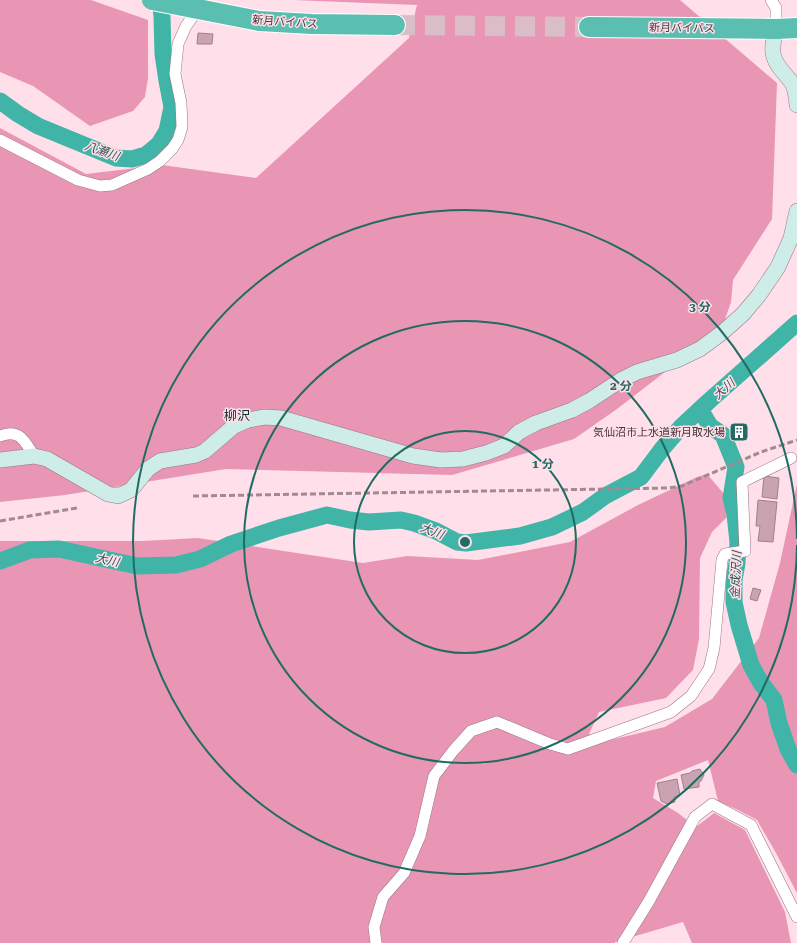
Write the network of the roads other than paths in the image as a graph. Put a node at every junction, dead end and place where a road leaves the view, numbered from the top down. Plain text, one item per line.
1 (152, 0) edge
2 (204, 0) edge
3 (771, 0) edge
4 (396, 26) tunnel mouth
5 (589, 27) tunnel mouth
6 (797, 28) edge
7 (776, 29) junction
8 (797, 105) edge
9 (0, 140) edge
10 (797, 211) edge
11 (0, 436) edge
12 (34, 456) junction
13 (791, 458) dead end
14 (0, 460) edge
15 (797, 917) edge
16 (376, 943) edge
17 (623, 943) edge

1 - 4 highway, 新月バイパス, bridge
2 - 9 street
3 - 7 street
5 - 7 highway, 新月バイパス
6 - 7 highway, 新月バイパス
7 - 8 street
10 - 12 street
11 - 12 street
12 - 14 street
13 - 16 street
15 - 17 street

